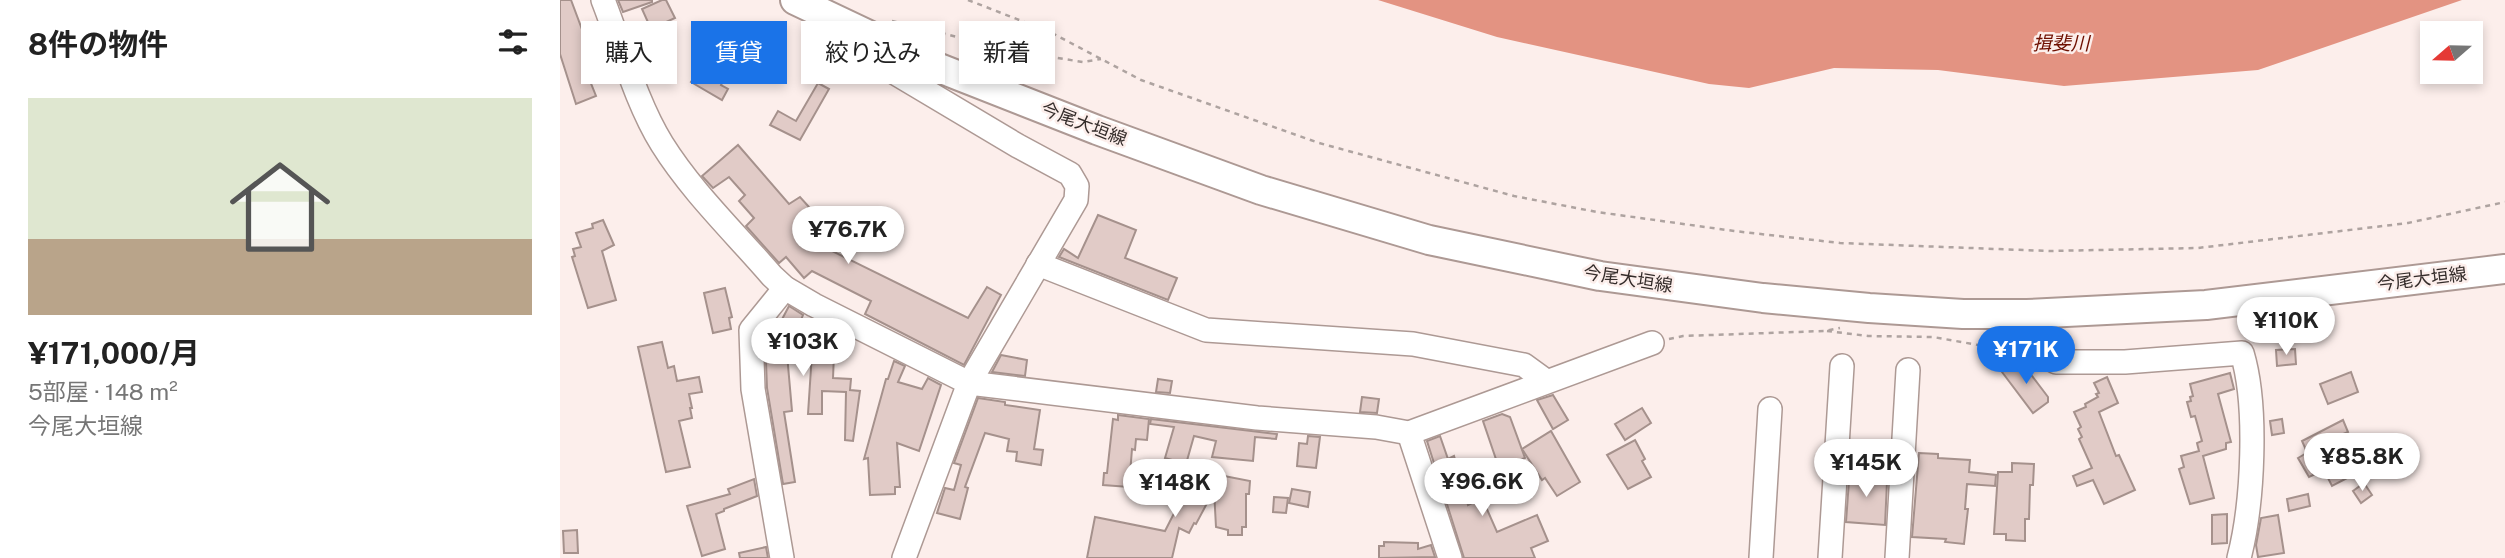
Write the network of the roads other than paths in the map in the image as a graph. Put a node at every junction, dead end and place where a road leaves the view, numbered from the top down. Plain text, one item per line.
1 (603, 0) edge
2 (795, 0) edge
3 (839, 21) edge
4 (945, 70) edge
5 (914, 84) edge
6 (1038, 264) junction
7 (2505, 268) edge
8 (785, 288) junction
9 (1652, 343) road end
10 (2047, 356) road end
11 (1842, 366) dead end
12 (1908, 370) dead end
13 (1546, 381) junction
14 (969, 383) junction
15 (1770, 409) dead end
16 (1409, 433) junction
17 (782, 558) edge
18 (904, 558) edge
19 (1450, 558) edge
20 (1761, 558) edge
21 (1830, 558) edge
22 (1897, 558) edge
23 (2239, 558) edge

1 - 8 street
2 - 3 main road, 今尾大垣線
4 - 7 main road, 今尾大垣線
5 - 6 street
6 - 13 street
6 - 14 street
8 - 14 street
8 - 17 street
9 - 13 street
10 - 23 street
11 - 21 street
12 - 22 street
13 - 16 street
14 - 16 street
14 - 18 street
15 - 20 street
16 - 19 street

